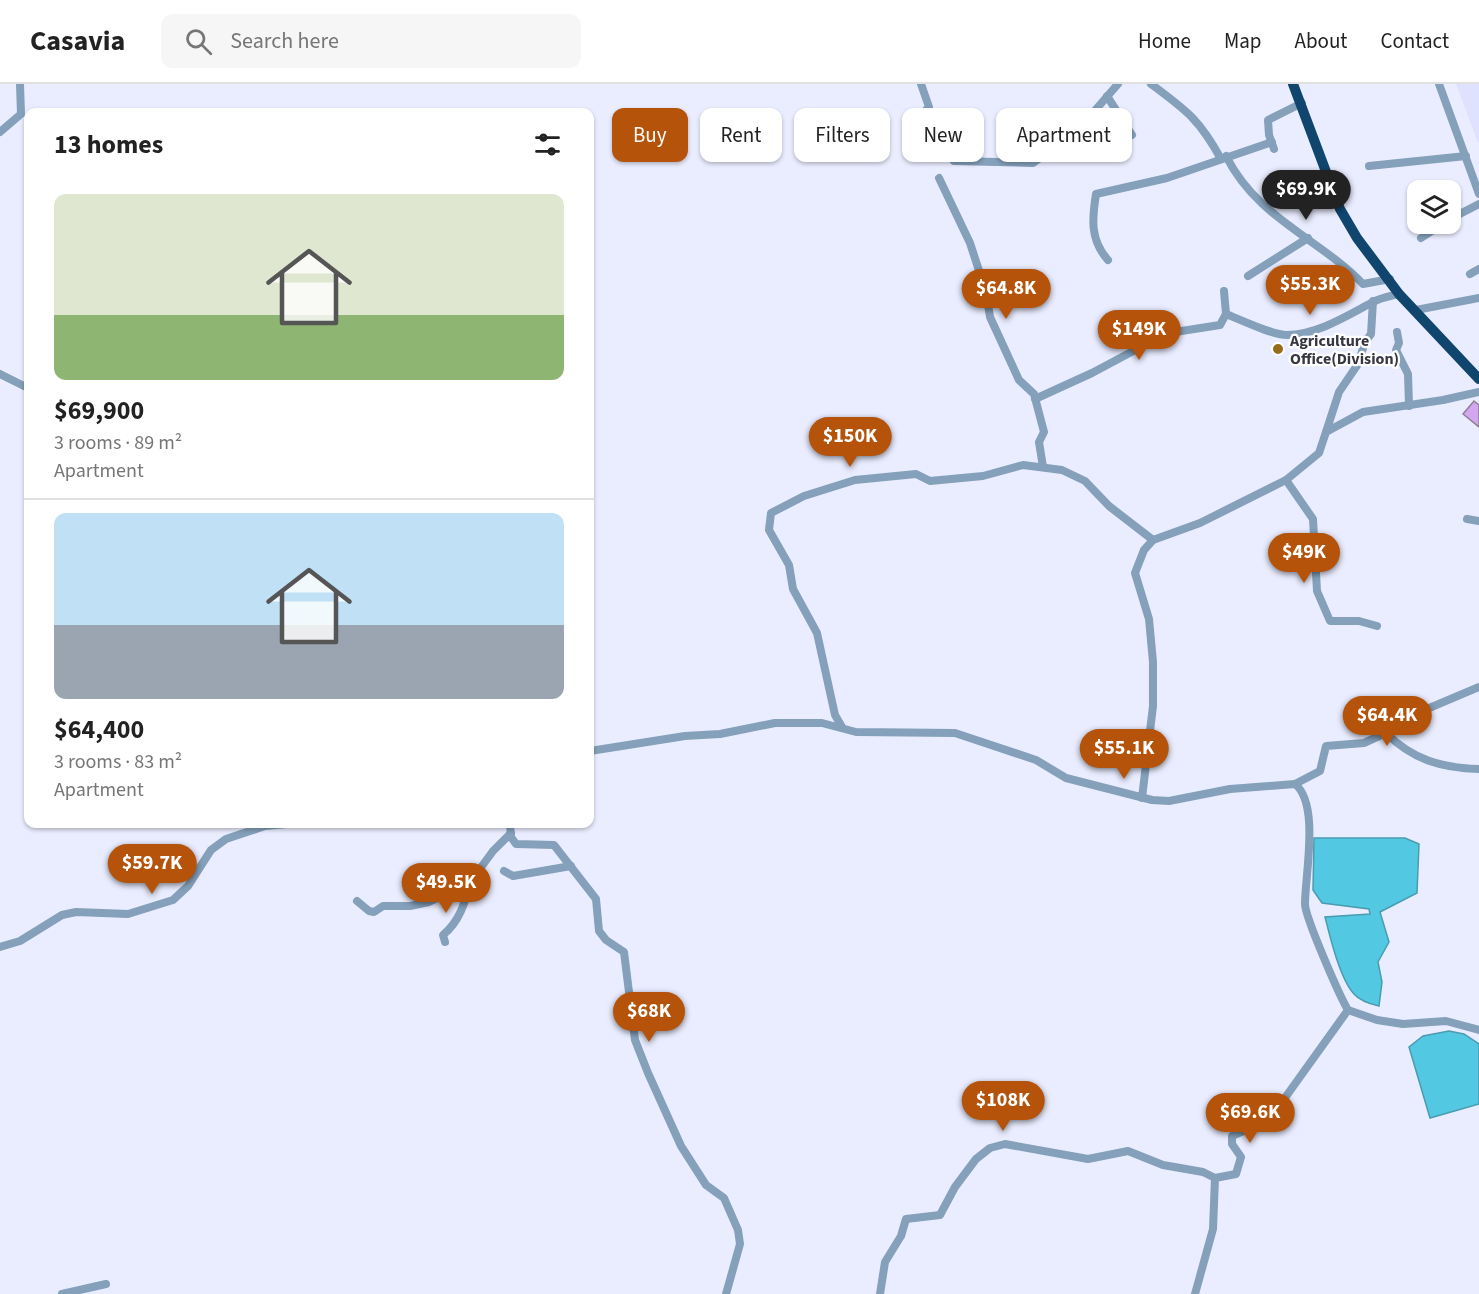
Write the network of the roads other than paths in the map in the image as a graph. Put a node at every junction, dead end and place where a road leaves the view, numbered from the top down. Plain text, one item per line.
1 (20, 84) edge
2 (921, 84) edge
3 (1118, 84) edge
4 (1151, 84) edge
5 (1293, 84) edge
6 (1439, 84) edge
7 (1107, 96) junction
8 (1302, 104) junction
9 (1115, 108) edge
10 (0, 132) edge
11 (1466, 156) junction
12 (1223, 158) junction
13 (1369, 166) dead end
14 (939, 178) dead end
15 (1479, 194) edge
16 (1479, 204) edge
17 (1461, 213) edge
18 (1427, 234) edge
19 (1308, 238) junction
20 (1421, 238) dead end
21 (1108, 260) dead end
22 (1479, 269) edge
23 (1470, 274) dead end
24 (1248, 276) dead end
25 (1390, 279) junction
26 (1224, 291) dead end
27 (1399, 294) junction
28 (1479, 297) edge
29 (1373, 302) junction
30 (1416, 310) junction
31 (1226, 314) junction
32 (1397, 332) dead end
33 (0, 374) edge
34 (1479, 380) edge
35 (24, 386) edge
36 (1479, 392) edge
37 (1035, 399) junction
38 (1409, 406) junction
39 (1326, 432) junction
40 (1043, 467) junction
41 (1286, 480) junction
42 (1467, 519) dead end
43 (1479, 522) edge
44 (1153, 540) junction
45 (1377, 626) dead end
46 (1479, 687) edge
47 (842, 727) junction
48 (1386, 733) junction
49 (594, 750) edge
50 (1479, 769) edge
51 (1295, 784) junction
52 (1142, 798) junction
53 (256, 828) edge
54 (510, 828) edge
55 (511, 832) junction
56 (571, 866) junction
57 (504, 871) dead end
58 (471, 881) junction
59 (357, 901) dead end
60 (445, 942) dead end
61 (0, 947) edge
62 (1348, 1010) junction
63 (1479, 1030) edge
64 (1215, 1178) junction
65 (106, 1284) dead end
66 (62, 1294) edge
67 (726, 1294) edge
68 (880, 1294) edge
69 (1195, 1294) edge

1 - 10 street
2 - 7 street
3 - 7 street
4 - 12 street
5 - 8 highway
6 - 11 street
7 - 9 street
8 - 12 street
8 - 25 highway
11 - 13 street
11 - 15 street
12 - 19 street
12 - 21 street
14 - 37 street
16 - 17 street
18 - 20 street
19 - 24 street
19 - 25 street
22 - 23 street
25 - 27 highway
26 - 31 street
27 - 29 street
27 - 30 highway
28 - 30 street
29 - 31 street
29 - 39 street
30 - 34 highway
31 - 37 street
32 - 38 street
33 - 35 street
36 - 38 street
37 - 40 street
38 - 39 street
39 - 41 street
40 - 44 street
40 - 47 street
41 - 44 street
41 - 45 street
42 - 43 street
44 - 52 street
46 - 48 street
47 - 49 street
47 - 52 street
48 - 50 street
48 - 51 street
51 - 52 street
51 - 62 street
53 - 61 street
54 - 55 street
55 - 56 street
55 - 58 street
56 - 57 street
56 - 67 street
58 - 59 street
58 - 60 street
62 - 63 street
62 - 64 street
64 - 68 street
64 - 69 street
65 - 66 street

